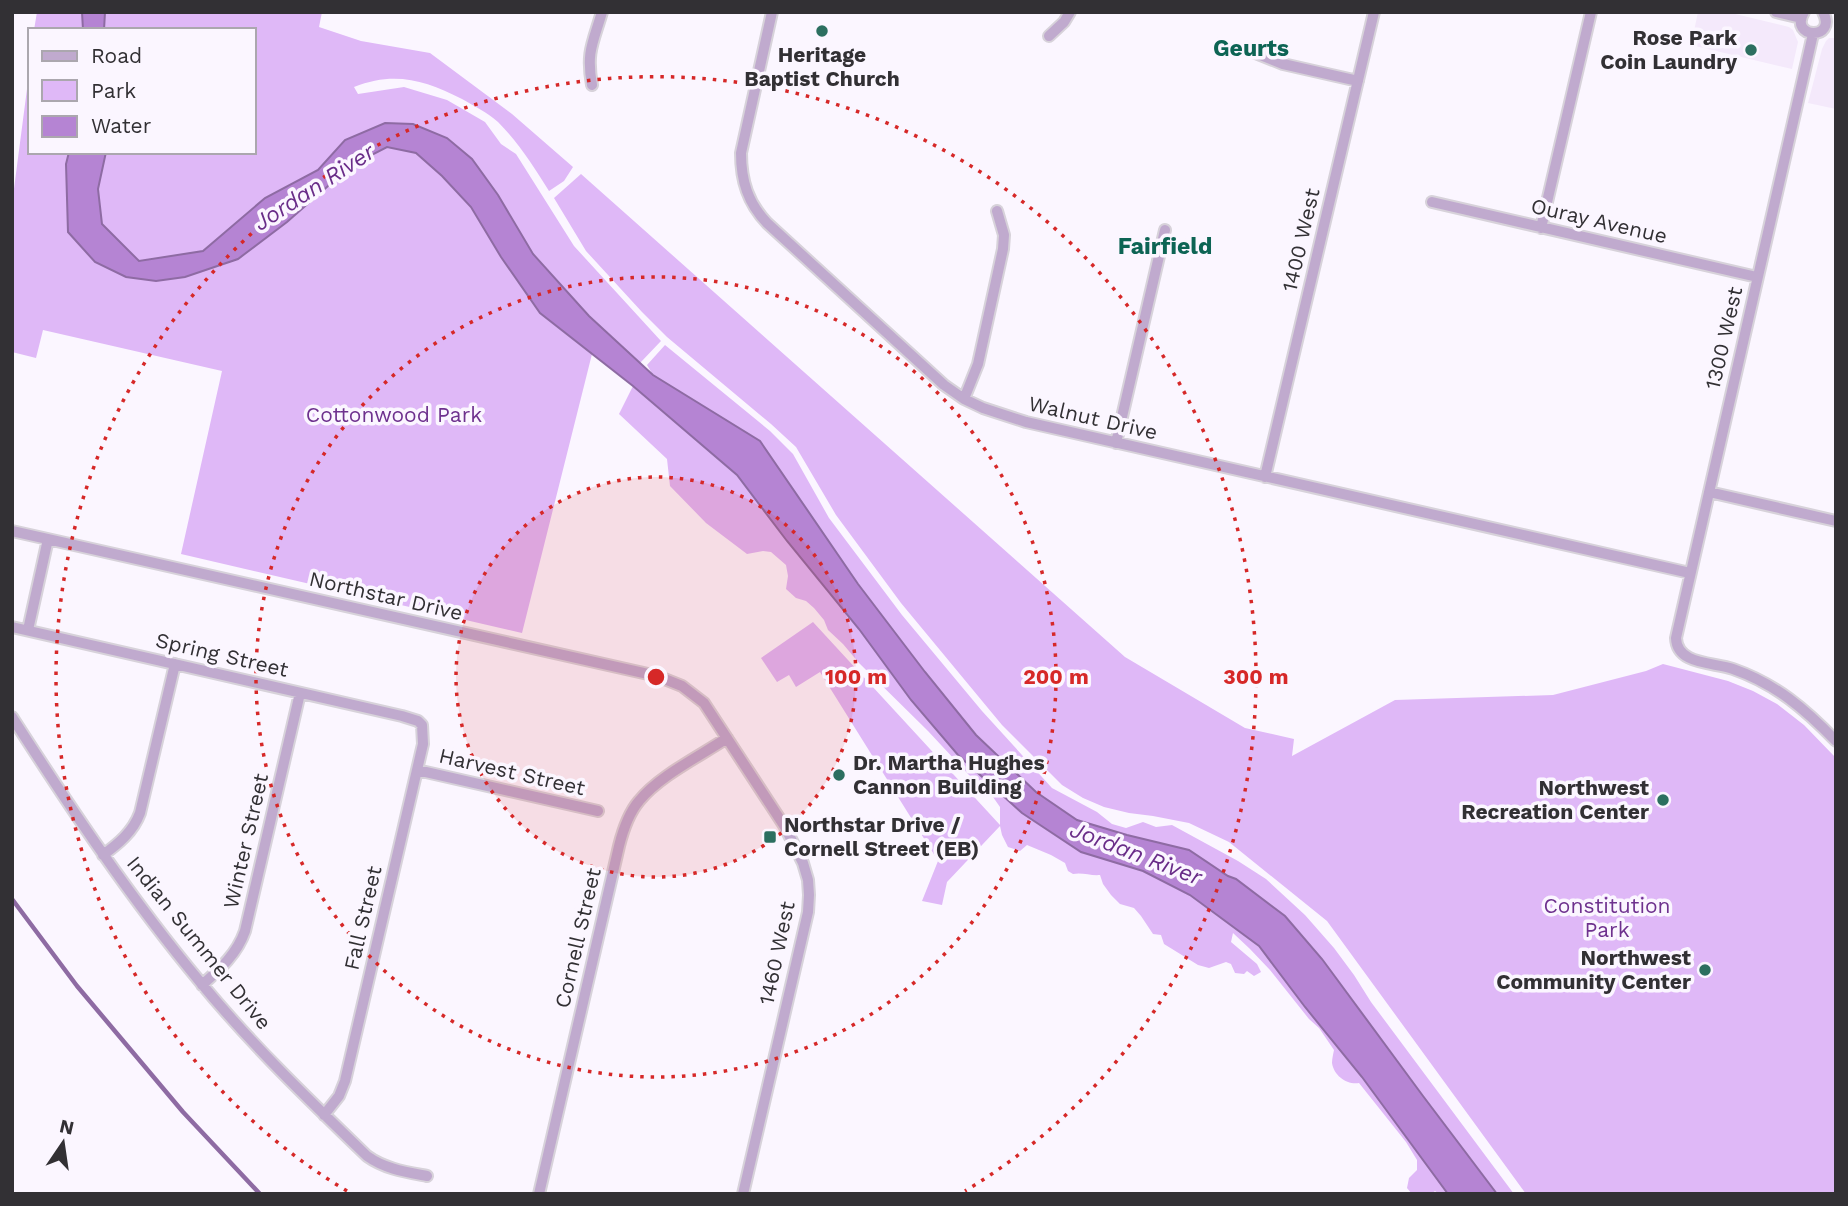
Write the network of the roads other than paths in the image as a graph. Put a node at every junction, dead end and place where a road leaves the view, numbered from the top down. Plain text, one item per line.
1 (602, 12) edge
2 (772, 12) edge
3 (1070, 12) edge
4 (1374, 12) edge
5 (1591, 12) edge
6 (1776, 12) edge
7 (1803, 15) edge
8 (1828, 21) edge
9 (1813, 34) junction
10 (1049, 36) dead end
11 (1248, 50) dead end
12 (1357, 81) junction
13 (593, 85) dead end
14 (1432, 202) dead end
15 (997, 211) dead end
16 (1541, 228) junction
17 (1165, 230) dead end
18 (1758, 277) junction
19 (964, 398) junction
20 (1116, 443) junction
21 (1265, 477) junction
22 (1709, 492) junction
23 (1836, 521) edge
24 (12, 531) edge
25 (48, 539) junction
26 (1690, 573) junction
27 (12, 627) edge
28 (28, 630) junction
29 (174, 664) junction
30 (300, 692) junction
31 (12, 717) edge
32 (422, 724) joint
33 (727, 738) junction
34 (1836, 741) edge
35 (417, 770) junction
36 (598, 811) dead end
37 (103, 855) junction
38 (202, 985) junction
39 (324, 1115) junction
40 (427, 1176) dead end
41 (539, 1194) edge
42 (743, 1194) edge

1 - 13 street
2 - 19 street, Walnut Drive
3 - 10 street
4 - 12 street, 1400 West
5 - 16 street
6 - 7 street
7 - 9 street
8 - 9 street
9 - 18 street, 1300 West
11 - 12 street
12 - 21 street, 1400 West
14 - 16 street, Ouray Avenue
15 - 19 street
16 - 18 street, Ouray Avenue
17 - 20 street
18 - 22 street, 1300 West
19 - 20 street, Walnut Drive
20 - 21 street, Walnut Drive
21 - 26 street, Walnut Drive
22 - 23 street
22 - 26 street, 1300 West
24 - 25 street, Northstar Drive
25 - 28 street
25 - 33 street, Northstar Drive
26 - 34 street, 1300 West
27 - 28 street, Spring Street
28 - 29 street, Spring Street
29 - 30 street, Spring Street
29 - 37 street
30 - 32 street, Spring Street
30 - 38 street, Winter Street
31 - 37 street, Indian Summer Drive
32 - 35 street, Fall Street
33 - 41 street, Cornell Street
33 - 42 street, 1460 West
35 - 36 street, Harvest Street
35 - 39 street, Fall Street
37 - 38 street, Indian Summer Drive
38 - 39 street, Indian Summer Drive
39 - 40 street, Indian Summer Drive

